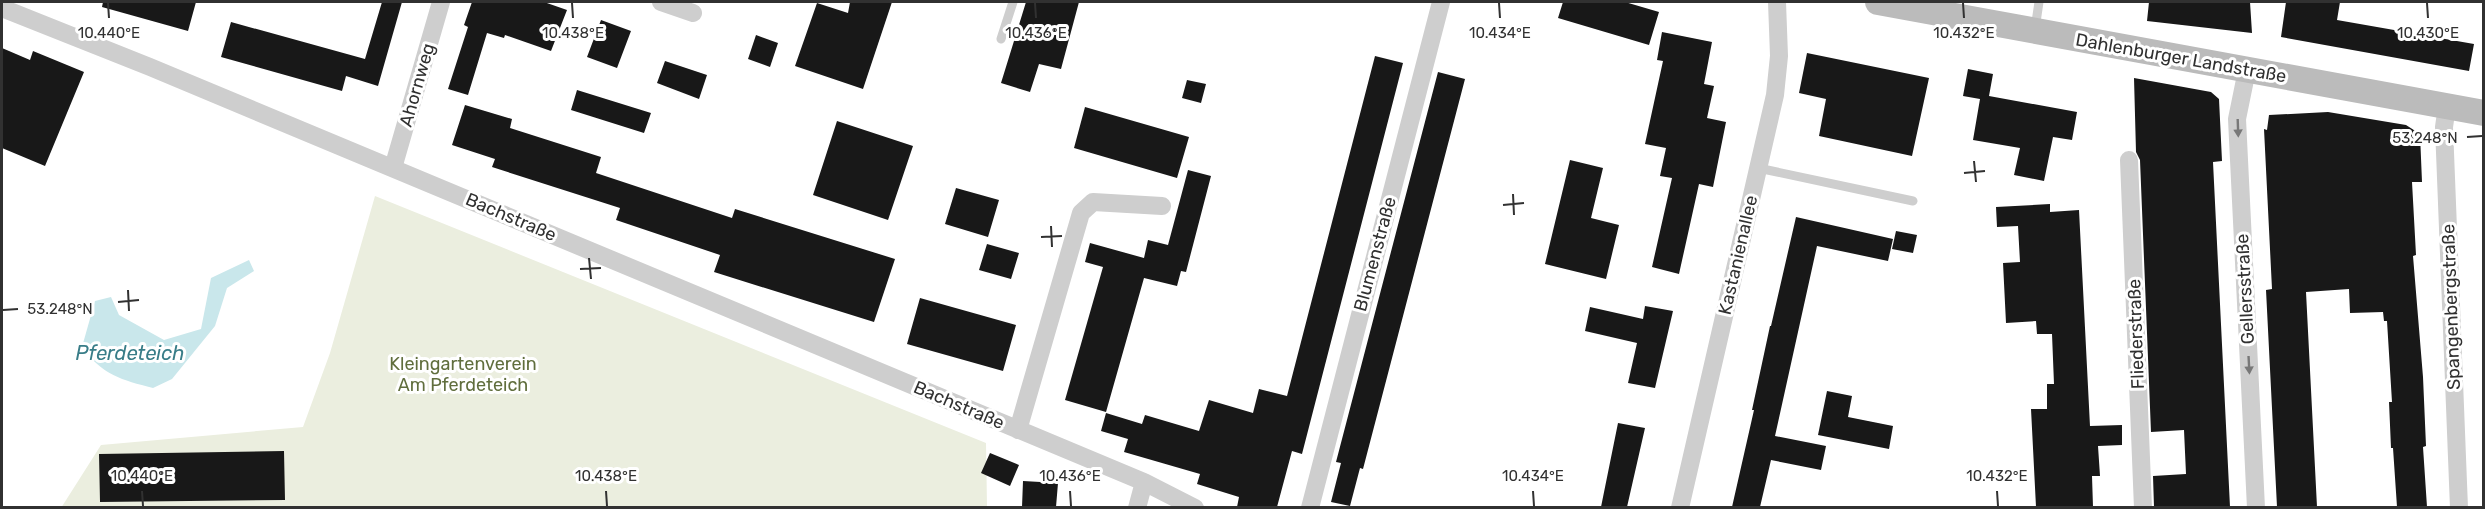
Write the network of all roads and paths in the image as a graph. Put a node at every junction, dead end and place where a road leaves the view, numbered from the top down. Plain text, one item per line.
1 (441, 2) edge
2 (661, 2) edge
3 (1013, 2) edge
4 (1441, 2) edge
5 (1777, 2) edge
6 (1878, 2) edge
7 (2039, 2) edge
8 (2, 8) edge
9 (693, 13) dead end
10 (2035, 32) junction
11 (1001, 39) dead end
12 (2247, 70) junction
13 (2447, 106) junction
14 (2484, 113) edge
15 (2129, 160) dead end
16 (393, 168) junction
17 (1758, 168) junction
18 (1913, 201) dead end
19 (1162, 206) dead end
20 (1018, 430) junction
21 (1144, 482) junction
22 (1137, 507) edge
23 (1195, 507) edge
24 (1310, 507) edge
25 (1680, 507) edge
26 (2143, 507) edge
27 (2256, 507) edge
28 (2458, 507) edge

1 - 16 street, Ahornweg
2 - 9 street
3 - 11 lane
4 - 24 street, Blumenstraße
5 - 17 street, Kastanienallee
6 - 10 main road, Dahlenburger Landstraße
7 - 10 lane
8 - 16 street, Bachstraße
10 - 12 main road, Dahlenburger Landstraße
12 - 13 main road, Dahlenburger Landstraße
12 -> 27 street, Gellersstraße
13 - 14 main road, Dahlenburger Landstraße
13 - 28 street, Spangenbergstraße
15 - 26 street, Fliederstraße
16 - 20 street, Bachstraße
17 - 18 lane
17 - 25 street, Kastanienallee
19 - 20 street, Bachstraße
20 - 21 street, Bachstraße
21 - 22 street
21 - 23 street, Bachstraße

